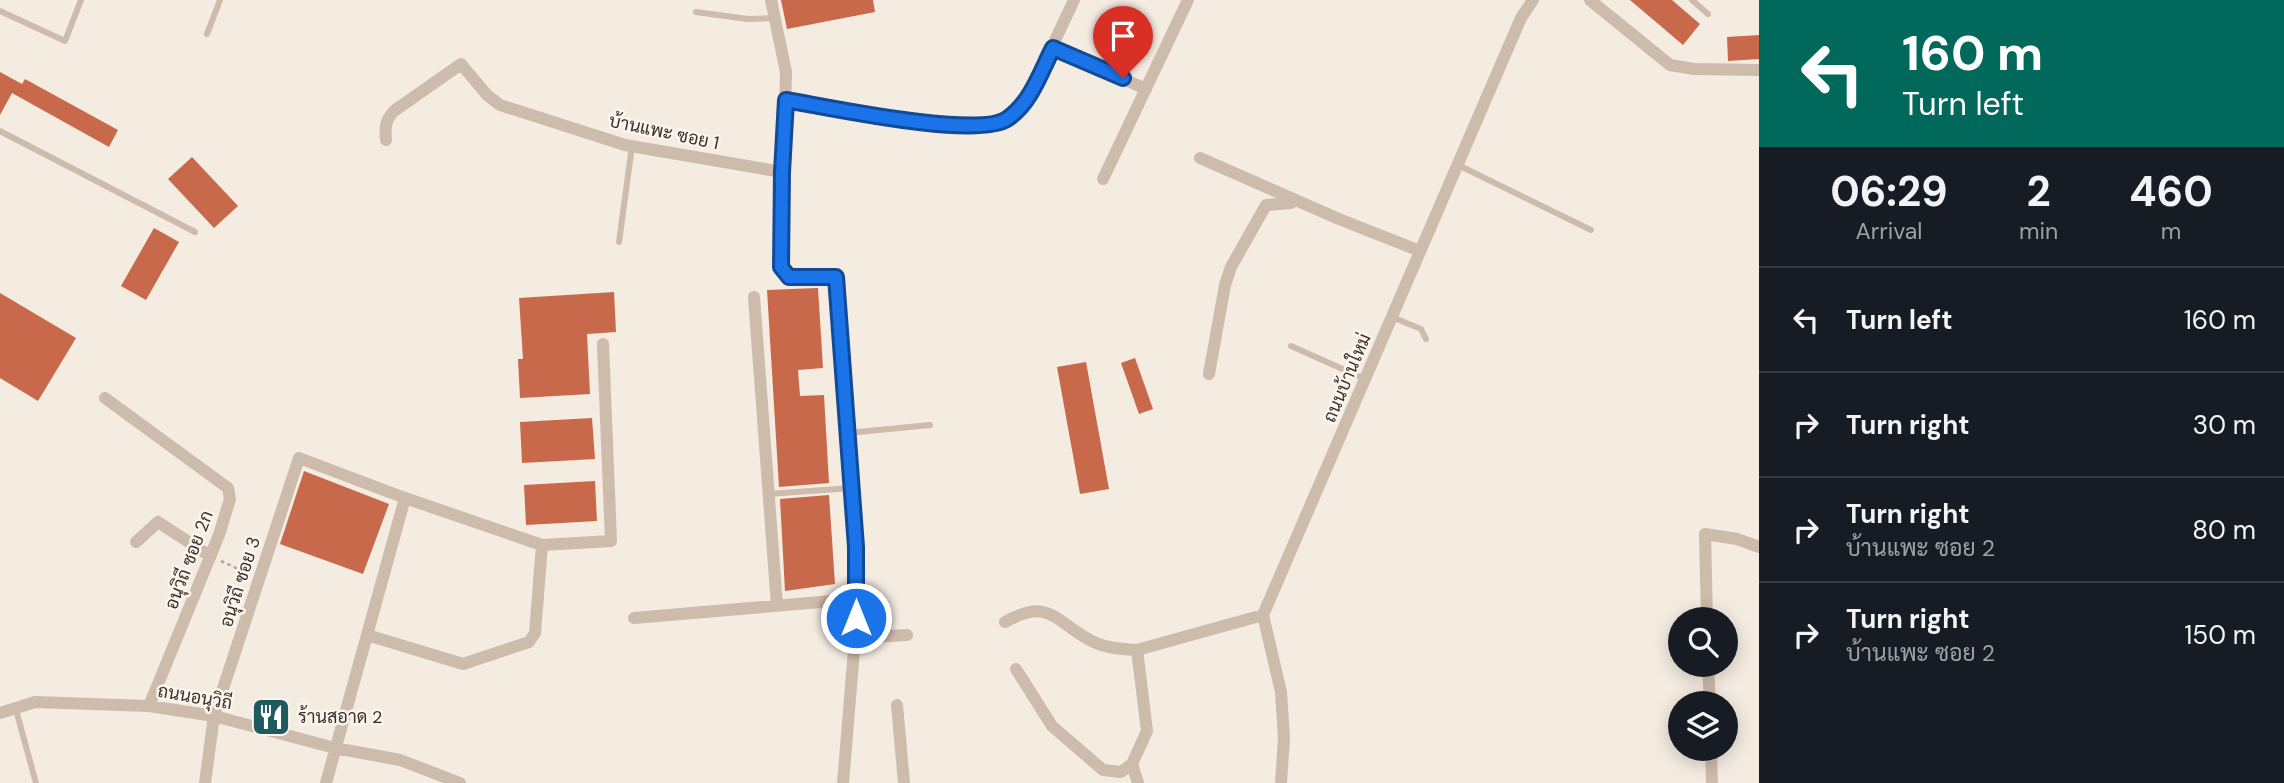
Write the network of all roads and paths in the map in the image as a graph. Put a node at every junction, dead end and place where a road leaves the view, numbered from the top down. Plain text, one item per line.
1 (81, 0) edge
2 (219, 0) edge
3 (771, 0) edge
4 (1074, 0) edge
5 (1188, 0) edge
6 (1533, 0) edge
7 (1590, 0) edge
8 (1692, 0) edge
9 (0, 11) edge
10 (696, 12) dead end
11 (1708, 14) dead end
12 (775, 18) junction
13 (207, 34) dead end
14 (1053, 48) junction
15 (1759, 70) edge
16 (1146, 89) junction
17 (786, 100) junction
18 (0, 131) edge
19 (386, 140) dead end
20 (632, 146) junction
21 (1200, 158) dead end
22 (1458, 165) junction
23 (782, 172) junction
24 (1102, 179) dead end
25 (1295, 200) junction
26 (1591, 230) dead end
27 (195, 232) dead end
28 (619, 242) dead end
29 (1420, 251) junction
30 (754, 297) dead end
31 (1392, 317) junction
32 (1426, 339) dead end
33 (603, 344) dead end
34 (1291, 345) dead end
35 (1209, 374) dead end
36 (1365, 379) junction
37 (105, 398) dead end
38 (930, 425) dead end
39 (848, 433) junction
40 (852, 488) junction
41 (768, 494) junction
42 (405, 498) junction
43 (136, 542) dead end
44 (542, 545) junction
45 (1759, 547) edge
46 (211, 556) junction
47 (259, 579) junction
48 (856, 599) junction
49 (777, 606) junction
50 (1707, 607) edge
51 (1263, 615) junction
52 (634, 618) dead end
53 (1005, 622) dead end
54 (366, 635) junction
55 (906, 635) dead end
56 (855, 638) junction
57 (1136, 650) junction
58 (1016, 668) dead end
59 (897, 705) dead end
60 (149, 706) junction
61 (16, 710) junction
62 (0, 713) edge
63 (214, 716) junction
64 (335, 748) junction
65 (1711, 761) edge
66 (1132, 764) junction
67 (36, 783) edge
68 (205, 783) edge
69 (326, 783) edge
70 (460, 783) edge
71 (843, 783) edge
72 (904, 783) edge
73 (1138, 783) edge
74 (1281, 783) edge
75 (1712, 783) edge

1 - 9 lane
2 - 13 lane
3 - 12 street
4 - 14 street
5 - 16 street
6 - 22 street, ถนนบ้านใหม่
7 - 15 street
8 - 11 lane
10 - 12 lane
12 - 17 street
14 - 16 street
14 - 17 street
16 - 24 street
17 - 23 street
18 - 27 lane
19 - 20 street, บ้านแพะ ซอย 1
20 - 23 street, บ้านแพะ ซอย 1
20 - 28 lane
21 - 25 street
22 - 26 lane
22 - 29 street, ถนนบ้านใหม่
23 - 39 street
25 - 29 street
25 - 35 street
29 - 31 street, ถนนบ้านใหม่
30 - 41 street
31 - 32 lane
31 - 36 street, ถนนบ้านใหม่
33 - 44 street
34 - 36 lane
36 - 51 street, ถนนบ้านใหม่
37 - 46 street, อนุวิถี ซอย 2ก
38 - 39 lane
39 - 40 street
40 - 41 lane
40 - 48 street
41 - 49 street
42 - 44 street
42 - 47 street, อนุวิถี ซอย 3
42 - 54 street
43 - 46 street
44 - 54 street
45 - 50 street
46 - 47 path
46 - 60 street, อนุวิถี ซอย 2ก
47 - 63 street, อนุวิถี ซอย 3
48 - 49 street
48 - 56 street
49 - 52 street
51 - 57 street
51 - 74 street
53 - 57 street
54 - 64 street
55 - 56 street
56 - 71 street
57 - 66 street
58 - 66 street
59 - 72 street
60 - 61 street, ถนนอนุวิถี
60 - 63 street, ถนนอนุวิถี
61 - 62 street, ถนนอนุวิถี
61 - 67 lane
63 - 64 street, ถนนอนุวิถี
63 - 68 street, อนุวิถี ซอย 3
64 - 69 street
64 - 70 street, ถนนอนุวิถี
65 - 75 street
66 - 73 street

